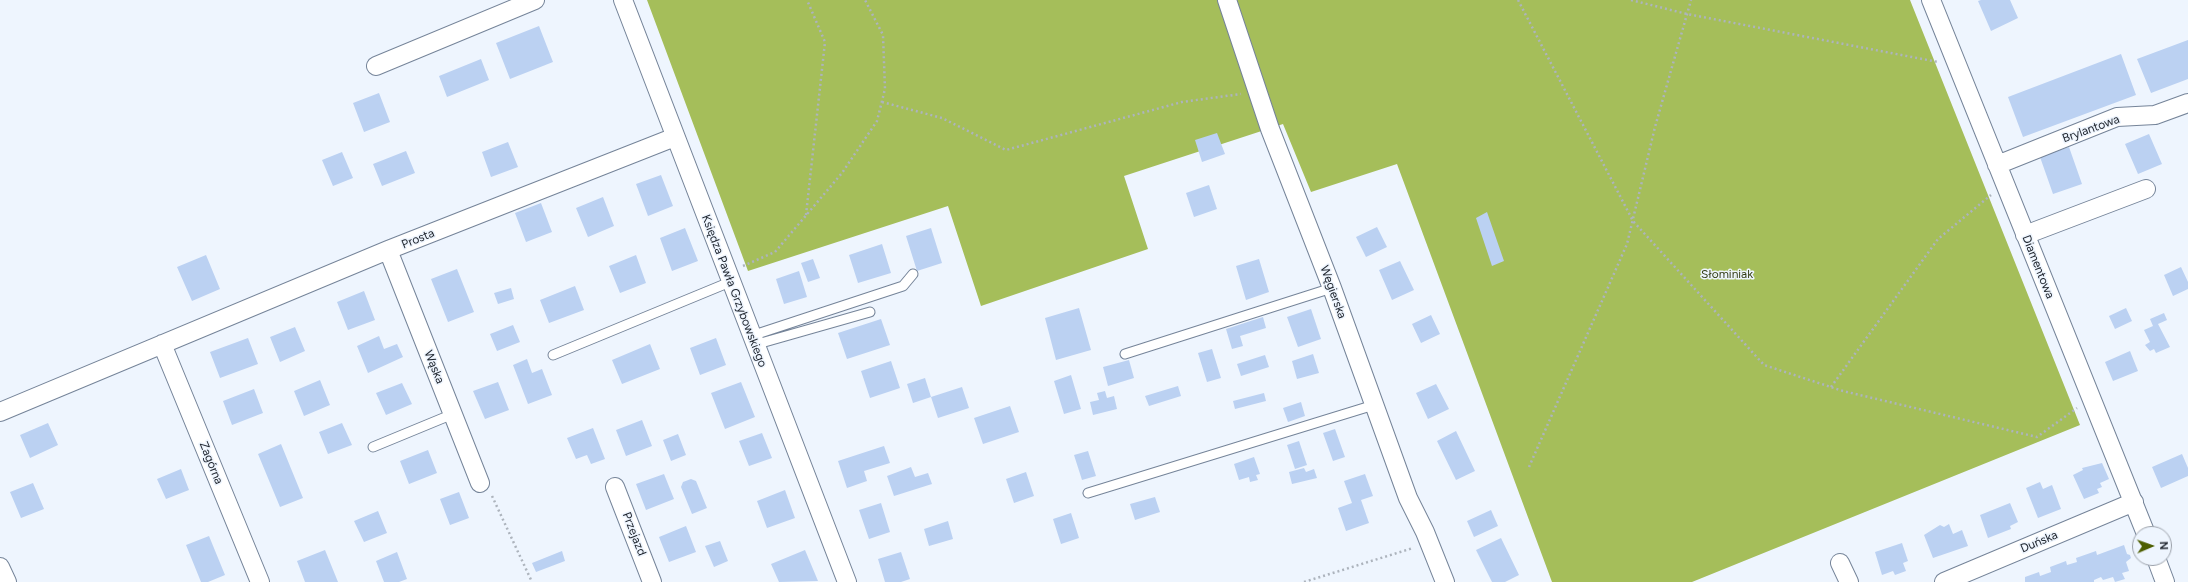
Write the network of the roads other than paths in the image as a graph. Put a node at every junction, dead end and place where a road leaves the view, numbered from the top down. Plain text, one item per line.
1 (535, 0) edge
2 (623, 0) edge
3 (1227, 0) edge
4 (1931, 0) edge
5 (376, 66) dead end
6 (2188, 103) edge
7 (675, 137) junction
8 (1997, 165) junction
9 (2146, 189) dead end
10 (2025, 235) junction
11 (388, 250) junction
12 (913, 274) dead end
13 (728, 278) junction
14 (1332, 288) junction
15 (870, 312) dead end
16 (753, 341) junction
17 (162, 344) junction
18 (1125, 354) dead end
19 (552, 355) dead end
20 (1374, 405) junction
21 (0, 412) edge
22 (453, 414) junction
23 (373, 447) dead end
24 (480, 483) road end
25 (615, 487) dead end
26 (1088, 493) dead end
27 (2134, 502) junction
28 (2143, 526) edge
29 (1840, 563) dead end
30 (2159, 566) edge
31 (0, 567) edge
32 (7, 582) edge
33 (260, 582) edge
34 (652, 582) edge
35 (847, 582) edge
36 (1445, 582) edge
37 (1848, 582) edge
38 (1944, 582) edge
39 (2165, 582) edge

1 - 5 street
2 - 7 street, Księdza Pawła Grzybowskiego
3 - 14 street, Węgierska
4 - 8 street, Diamentowa
6 - 8 street, Brylantowa
7 - 11 street, Prosta
7 - 13 street, Księdza Pawła Grzybowskiego
8 - 10 street, Diamentowa
9 - 10 street
10 - 27 street, Diamentowa
11 - 17 street, Prosta
11 - 22 street, Wąska
12 - 16 lane
13 - 16 street, Księdza Pawła Grzybowskiego
13 - 19 lane
14 - 18 lane
14 - 20 street, Węgierska
15 - 16 lane
16 - 35 street, Księdza Pawła Grzybowskiego
17 - 21 street, Prosta
17 - 33 street, Zagórna
20 - 26 lane
20 - 36 street, Węgierska
22 - 23 lane
22 - 24 street, Wąska
25 - 34 street, Przejazd
27 - 28 street, Diamentowa
27 - 38 street, Duńska
29 - 37 street
30 - 39 street
31 - 32 street

